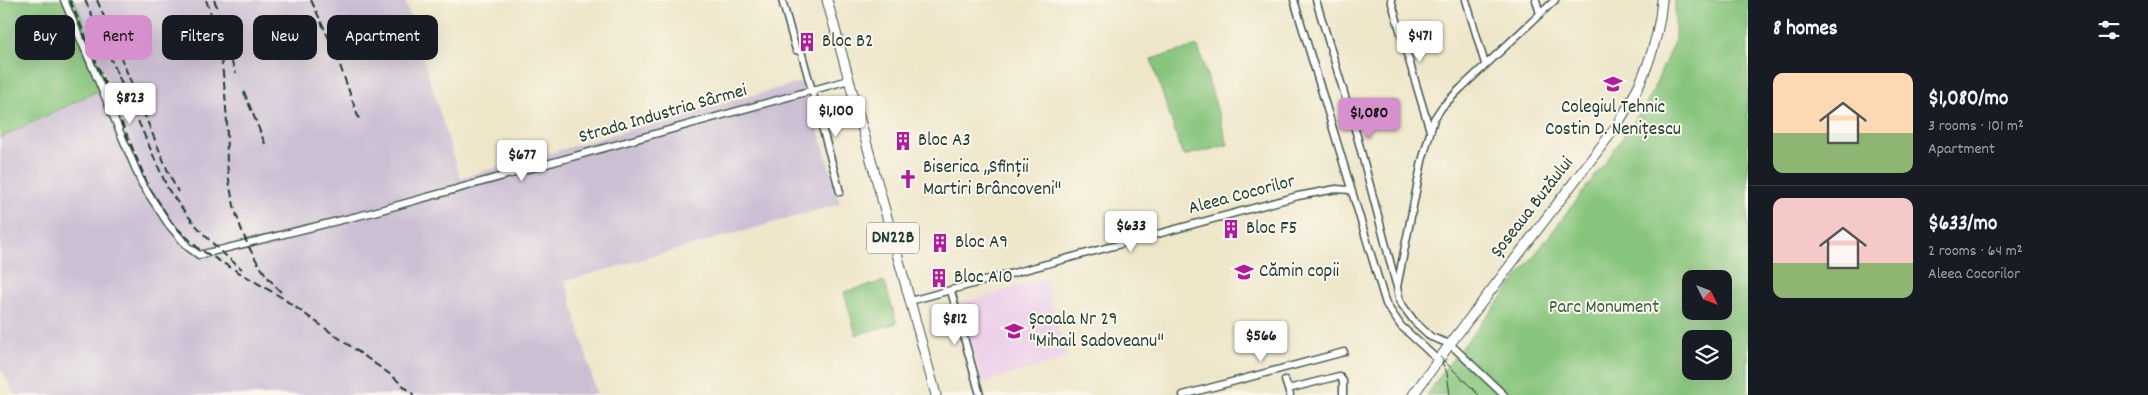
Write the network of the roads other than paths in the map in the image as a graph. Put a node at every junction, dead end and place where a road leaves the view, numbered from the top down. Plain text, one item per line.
1 (64, 0) edge
2 (782, 0) edge
3 (827, 0) edge
4 (1294, 0) edge
5 (1316, 0) edge
6 (1391, 0) edge
7 (1466, 0) edge
8 (1536, 0) edge
9 (1555, 0) edge
10 (1662, 0) edge
11 (1540, 14) junction
12 (1486, 64) junction
13 (849, 80) junction
14 (812, 89) junction
15 (1430, 131) junction
16 (1350, 190) junction
17 (840, 192) dead end
18 (1397, 287) junction
19 (951, 291) junction
20 (910, 301) junction
21 (1450, 344) junction
22 (1344, 352) dead end
23 (1438, 360) junction
24 (1285, 380) dead end
25 (1289, 392) edge
26 (936, 395) edge
27 (980, 395) edge
28 (1183, 395) edge
29 (1343, 395) edge
30 (1413, 395) edge
31 (1504, 395) edge

1 - 14 street, Strada Industria Sârmei
2 - 14 street
3 - 13 main road, DN22B
4 - 16 street
5 - 18 street
6 - 15 street
7 - 12 street
8 - 11 street
9 - 11 street
10 - 21 main road, Șoseaua Buzăului
11 - 12 street
12 - 15 street
13 - 14 street, Strada Industria Sârmei
13 - 20 main road, DN22B
14 - 17 street
15 - 18 street
16 - 19 street, Aleea Cocorilor
16 - 23 street
18 - 21 street
19 - 20 street, Aleea Cocorilor
19 - 27 street
20 - 26 main road, DN22B
21 - 23 main road, Șoseaua Buzăului
21 - 31 street
22 - 28 street
23 - 30 main road, Șoseaua Buzăului
24 - 25 street
25 - 29 street

